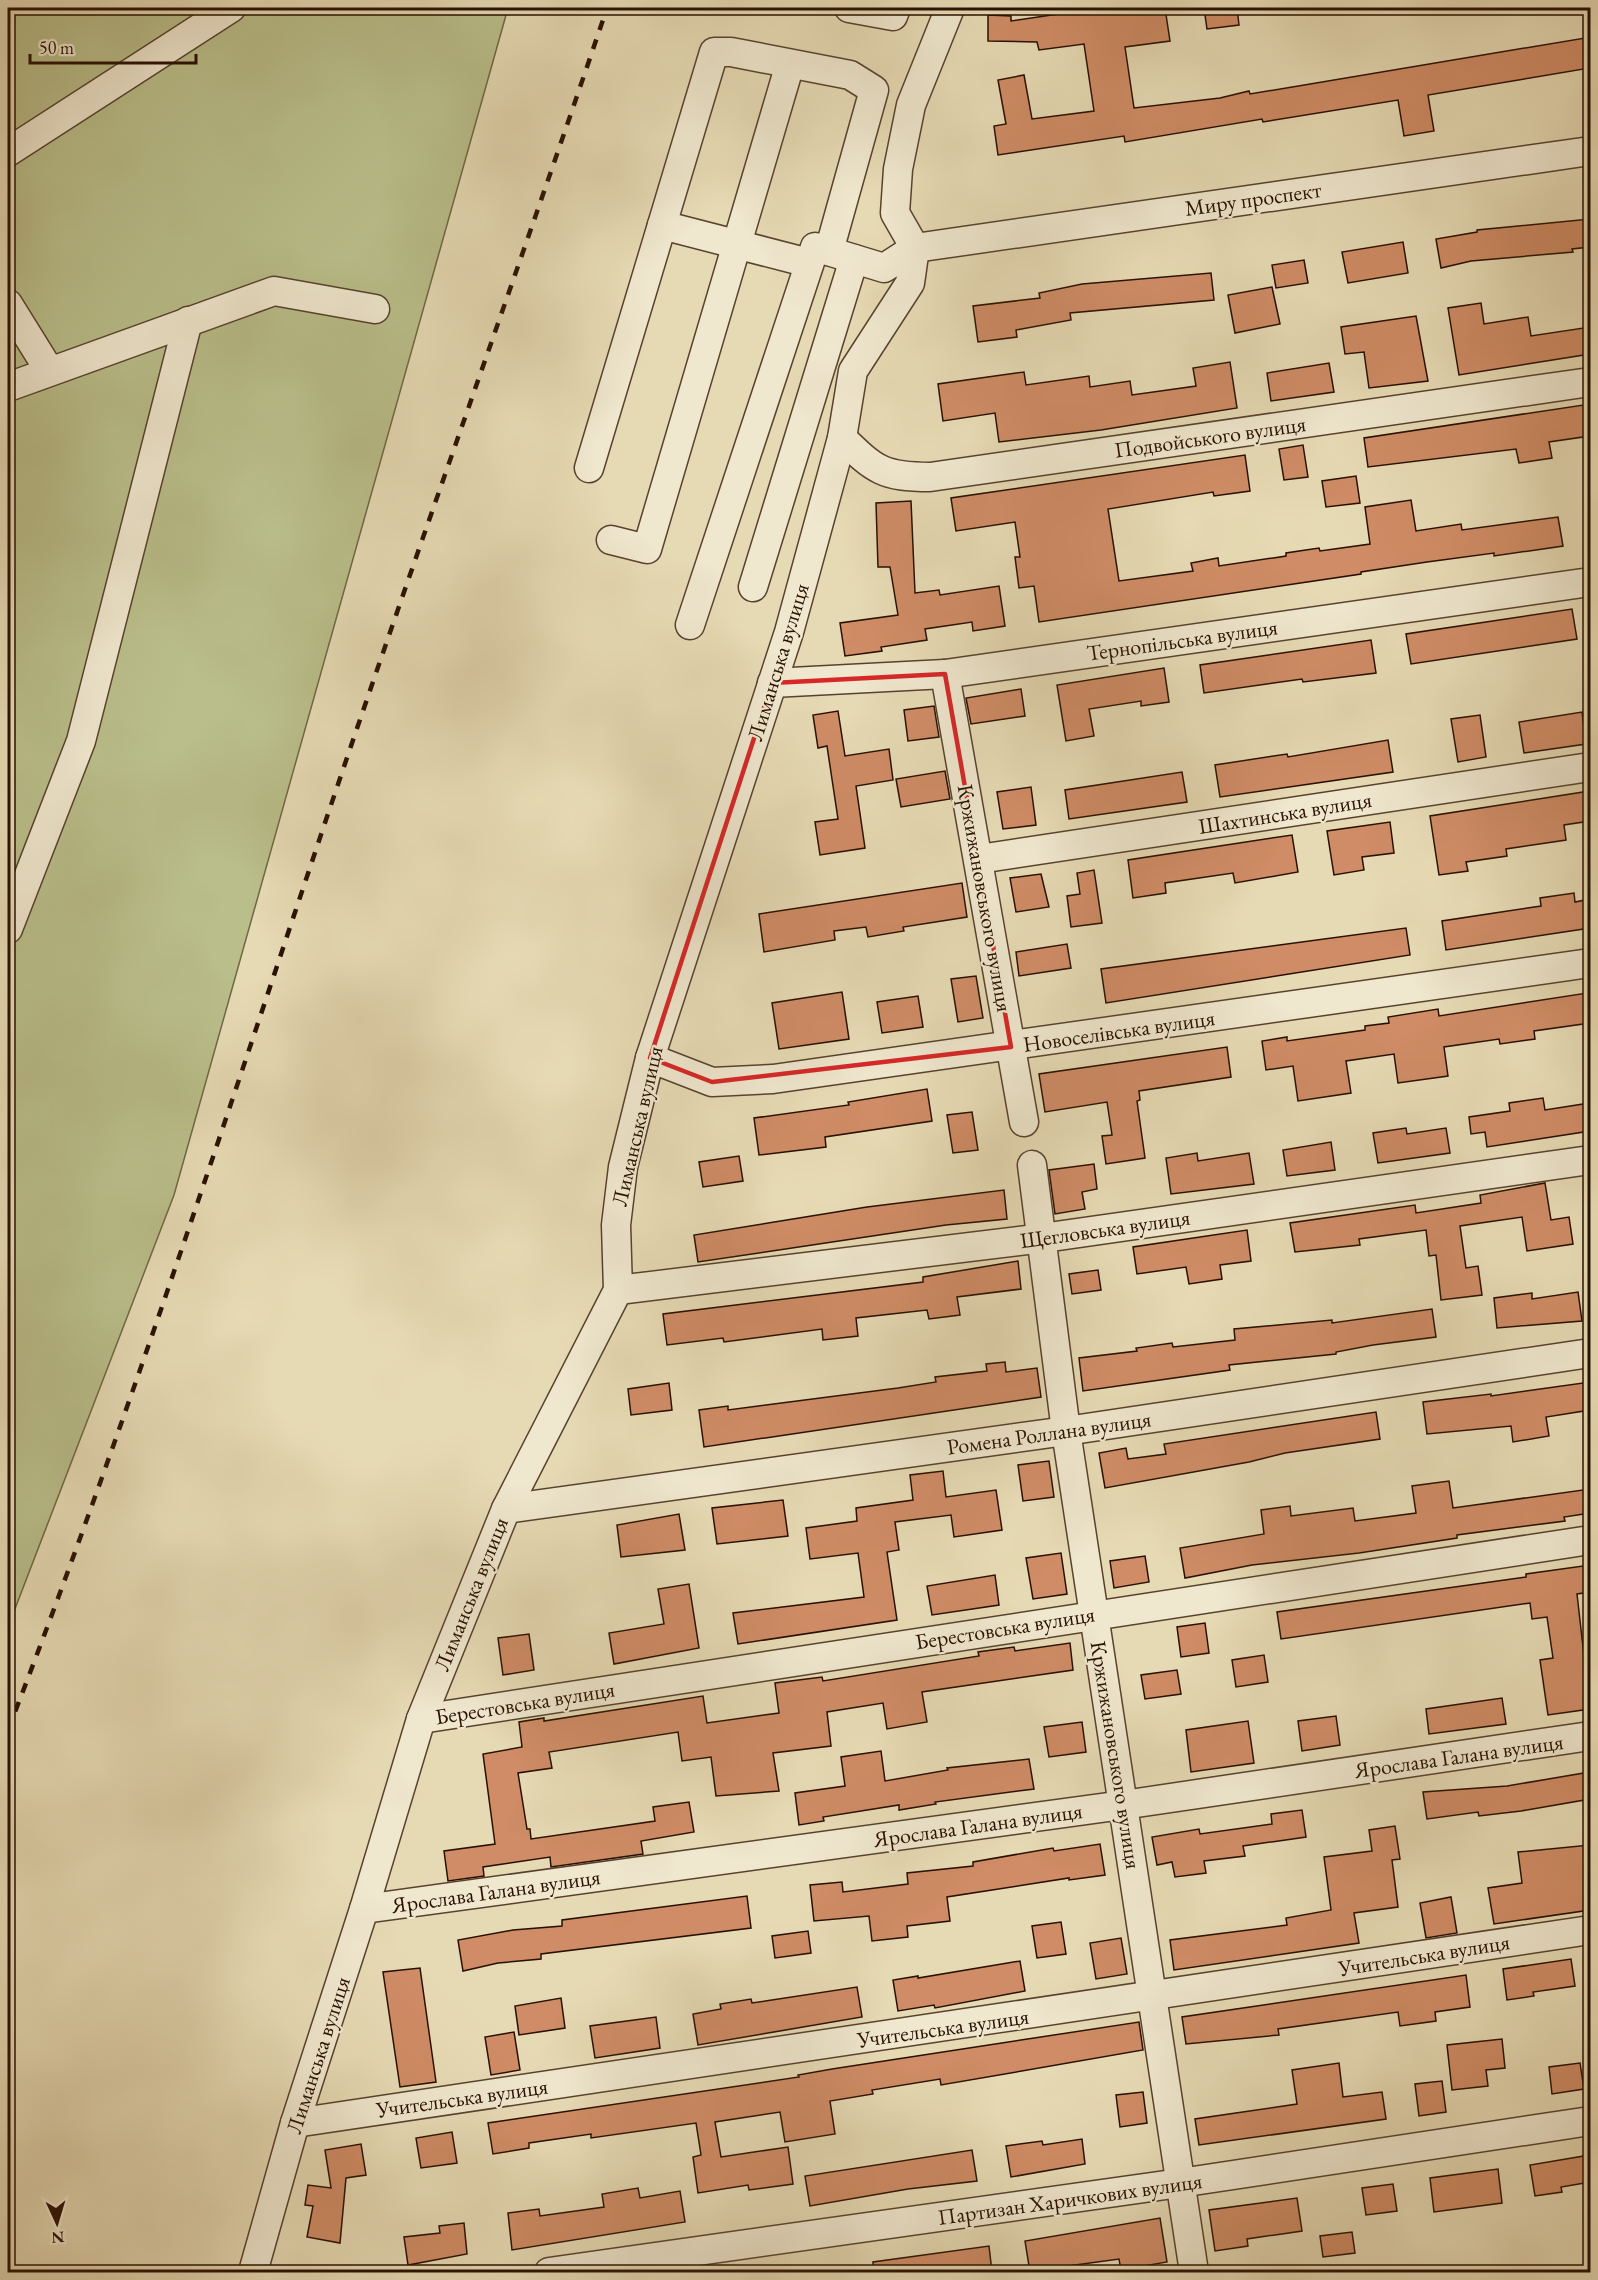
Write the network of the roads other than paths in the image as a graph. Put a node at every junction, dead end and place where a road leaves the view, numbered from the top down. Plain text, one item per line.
1 (231, 8) edge
2 (849, 8) edge
3 (896, 8) edge
4 (950, 8) edge
5 (790, 64) junction
6 (1590, 151) edge
7 (8, 152) edge
8 (662, 225) junction
9 (737, 244) junction
10 (915, 248) junction
11 (831, 258) junction
12 (8, 304) edge
13 (375, 309) dead end
14 (188, 321) junction
15 (49, 370) junction
16 (1590, 382) edge
17 (8, 387) edge
18 (842, 438) junction
19 (590, 468) dead end
20 (611, 540) dead end
21 (1590, 582) edge
22 (753, 587) dead end
23 (690, 625) dead end
24 (945, 674) junction
25 (772, 684) junction
26 (1590, 767) edge
27 (979, 859) junction
28 (8, 929) edge
29 (1590, 963) edge
30 (1011, 1047) junction
31 (650, 1058) junction
32 (1024, 1122) dead end
33 (1590, 1160) edge
34 (1032, 1165) dead end
35 (1043, 1238) junction
36 (618, 1290) junction
37 (1590, 1353) edge
38 (1065, 1431) junction
39 (506, 1509) junction
40 (1590, 1540) edge
41 (1095, 1614) junction
42 (421, 1719) junction
43 (1590, 1736) edge
44 (1124, 1805) junction
45 (364, 1909) junction
46 (1590, 1930) edge
47 (1153, 1997) junction
48 (1590, 2121) edge
49 (295, 2123) junction
50 (1180, 2183) junction
51 (253, 2272) edge
52 (549, 2272) edge
53 (1194, 2272) edge

1 - 7 street
2 - 3 street
4 - 10 street
5 - 8 street
5 - 9 street
5 - 11 street
6 - 10 street, Миру проспект
8 - 9 street
8 - 19 street
9 - 11 street
9 - 20 street
10 - 11 street
10 - 18 street, Лиманська вулиця
11 - 22 street
11 - 23 street
12 - 15 street
13 - 14 street
14 - 15 street
14 - 28 street
15 - 17 street
16 - 18 street, Подвойського вулиця
18 - 25 street, Лиманська вулиця
21 - 24 street, Тернопільська вулиця
24 - 25 street, Тернопільська вулиця
24 - 27 street, Кржижановського вулиця
25 - 31 street, Лиманська вулиця
26 - 27 street, Шахтинська вулиця
27 - 30 street, Кржижановського вулиця
29 - 30 street, Новоселівська вулиця
30 - 31 street, Новоселівська вулиця
30 - 32 street, Кржижановського вулиця
31 - 36 street, Лиманська вулиця
33 - 35 street, Щегловська вулиця
34 - 35 street, Кржижановського вулиця
35 - 36 street, Щегловська вулиця
35 - 38 street, Кржижановського вулиця
36 - 39 street, Лиманська вулиця
37 - 38 street, Ромена Роллана вулиця
38 - 39 street, Ромена Роллана вулиця
38 - 41 street, Кржижановського вулиця
39 - 42 street, Лиманська вулиця
40 - 41 street, Берестовська вулиця
41 - 42 street, Берестовська вулиця
41 - 44 street, Кржижановського вулиця
42 - 45 street, Лиманська вулиця
43 - 44 street, Ярослава Галана вулиця
44 - 45 street, Ярослава Галана вулиця
44 - 47 street, Кржижановського вулиця
45 - 49 street, Лиманська вулиця
46 - 47 street, Учительська вулиця
47 - 49 street, Учительська вулиця
47 - 50 street, Кржижановського вулиця
48 - 50 street, Партизан Харичкових вулиця
49 - 51 street, Лиманська вулиця
50 - 52 street, Партизан Харичкових вулиця
50 - 53 street, Кржижановського вулиця

